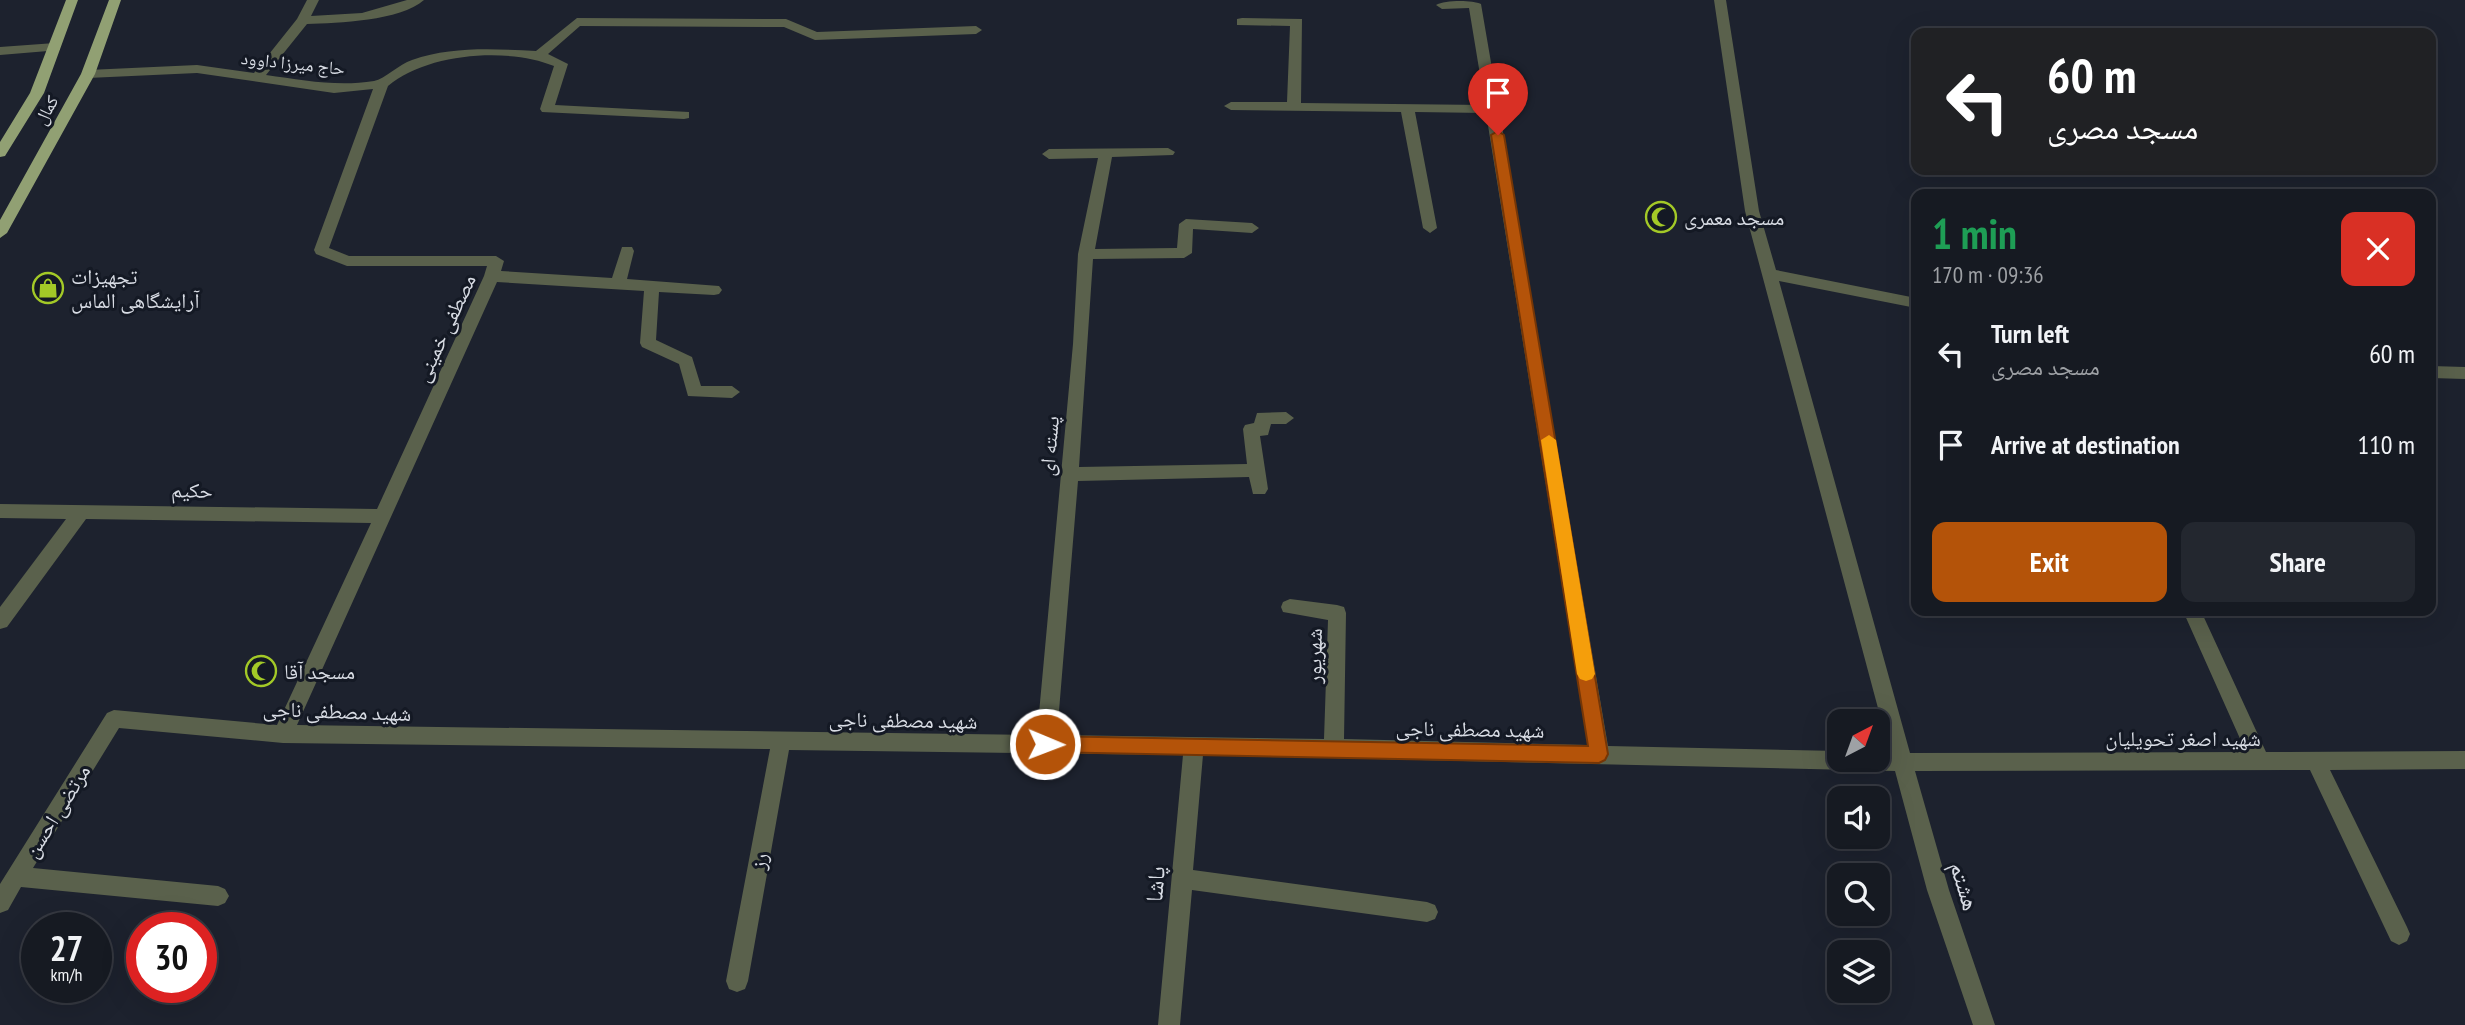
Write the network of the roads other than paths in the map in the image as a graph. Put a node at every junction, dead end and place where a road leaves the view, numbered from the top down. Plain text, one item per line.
1 (72, 0) edge
2 (114, 0) edge
3 (313, 0) edge
4 (418, 0) edge
5 (1720, 0) edge
6 (1442, 5) dead end
7 (303, 20) junction
8 (1242, 22) dead end
9 (976, 30) dead end
10 (54, 47) junction
11 (0, 51) edge
12 (539, 55) junction
13 (88, 74) junction
14 (257, 78) junction
15 (382, 84) junction
16 (1231, 106) dead end
17 (1294, 107) junction
18 (1407, 108) junction
19 (1493, 109) junction
20 (684, 115) dead end
21 (1168, 152) dead end
22 (0, 153) edge
23 (1049, 154) dead end
24 (1105, 154) junction
25 (1252, 228) dead end
26 (1430, 228) dead end
27 (0, 233) edge
28 (627, 251) dead end
29 (1086, 254) junction
30 (1769, 274) junction
31 (492, 276) junction
32 (618, 285) junction
33 (652, 286) junction
34 (714, 290) dead end
35 (1911, 302) edge
36 (2436, 372) edge
37 (2465, 373) edge
38 (732, 392) dead end
39 (1286, 418) dead end
40 (1256, 470) junction
41 (1069, 474) junction
42 (1259, 489) dead end
43 (0, 510) edge
44 (81, 512) junction
45 (382, 516) junction
46 (1290, 607) dead end
47 (2195, 616) edge
48 (0, 621) edge
49 (114, 719) joint
50 (283, 734) junction
51 (781, 741) junction
52 (1045, 744) junction
53 (1194, 747) junction
54 (1334, 748) junction
55 (1599, 754) junction
56 (2260, 761) junction
57 (2316, 761) junction
58 (2465, 761) edge
59 (1902, 762) junction
60 (17, 877) junction
61 (1182, 879) junction
62 (218, 896) dead end
63 (0, 903) edge
64 (1427, 912) dead end
65 (2399, 934) dead end
66 (737, 981) dead end
67 (1169, 1025) edge
68 (1984, 1025) edge

1 - 10 main road, کمال
2 - 13 main road, کمال
3 - 7 street
4 - 7 street
5 - 30 street, هشتم
6 - 19 street
7 - 14 street
8 - 17 street
9 - 12 street
10 - 11 street
10 - 22 main road, کمال
12 - 15 street, حاج میرزا داوود
12 - 20 street
13 - 14 street, حاج میرزا داوود
13 - 27 main road, کمال
14 - 15 street, حاج میرزا داوود
15 - 31 street, مصطفی خمینی
16 - 17 street
17 - 18 street
18 - 19 street
18 - 26 street
19 - 55 street
21 - 24 street
23 - 24 street
24 - 29 street, پسته ای
25 - 29 street
28 - 32 street
29 - 41 street, پسته ای
30 - 35 street
30 - 59 street, هشتم
31 - 32 street
31 - 45 street, مصطفی خمینی
32 - 33 street
33 - 34 street
33 - 38 street
36 - 37 street
39 - 40 street
40 - 41 street
40 - 42 street
41 - 52 street, پسته ای
43 - 44 street, حکیم
44 - 45 street, حکیم
44 - 48 street
45 - 50 street, مصطفی خمینی
46 - 54 street, شهریور
47 - 56 street
49 - 50 street, شهید مصطفی ناجی
49 - 60 street, مرتضی احسن
50 - 51 street, شهید مصطفی ناجی
51 - 52 street, شهید مصطفی ناجی
51 - 66 street, رز
52 - 53 street, شهید مصطفی ناجی
53 - 54 street, شهید مصطفی ناجی
53 - 61 street, پاشا
54 - 55 street, شهید مصطفی ناجی
55 - 59 street, شهید مصطفی ناجی
56 - 57 street, شهید اصغر تحویلیان
56 - 59 street, شهید اصغر تحویلیان
57 - 58 street, شهید اصغر تحویلیان
57 - 65 street
59 - 68 street, هشتم
60 - 62 street
60 - 63 street, مرتضی احسن
61 - 64 street
61 - 67 street, پاشا

